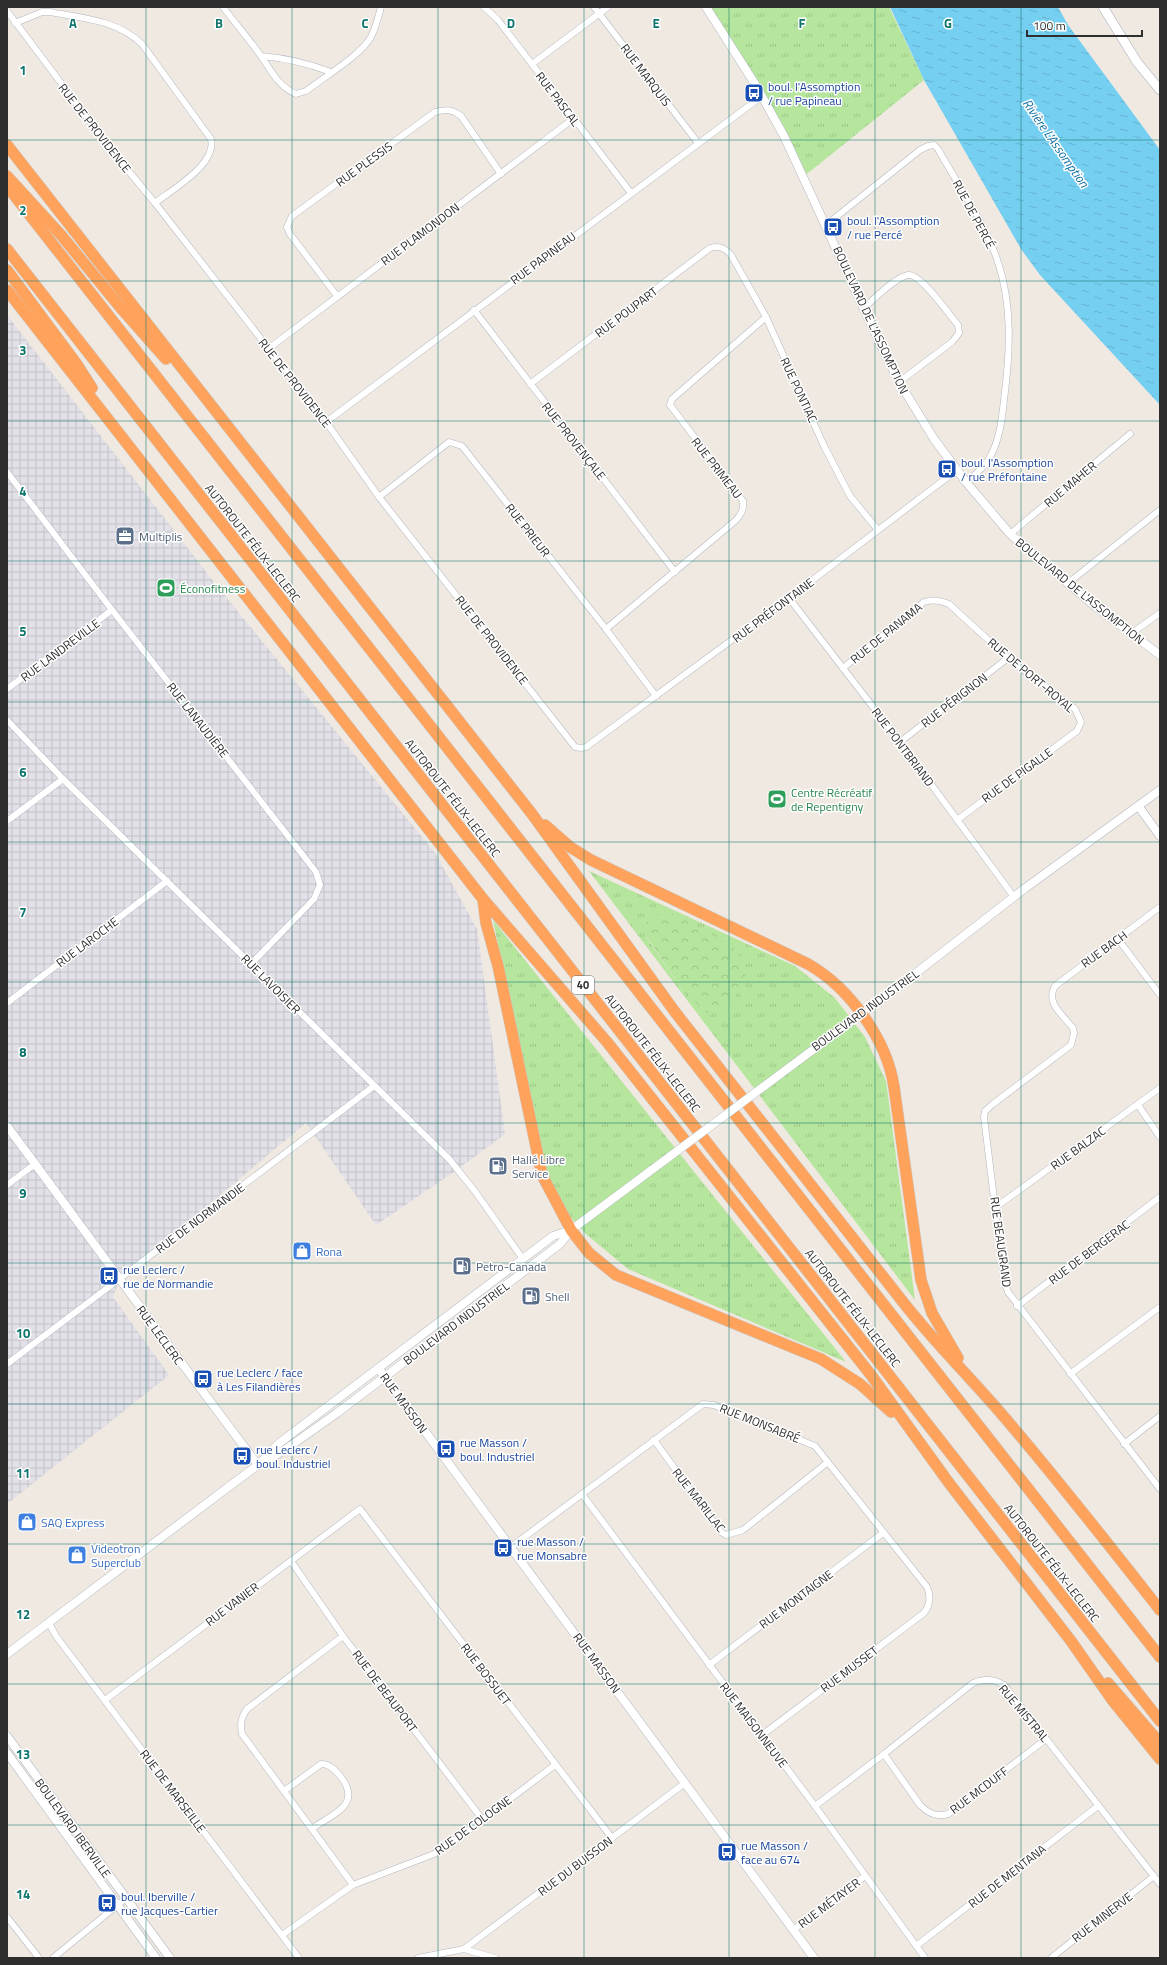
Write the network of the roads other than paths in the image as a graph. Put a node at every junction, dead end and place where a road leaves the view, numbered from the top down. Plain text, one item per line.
1 (223, 7) edge
2 (381, 7) edge
3 (484, 7) edge
4 (594, 7) edge
5 (608, 7) edge
6 (706, 7) edge
7 (1103, 7) edge
8 (7, 11) edge
9 (599, 14) junction
10 (15, 23) junction
11 (261, 56) junction
12 (532, 64) junction
13 (331, 72) junction
14 (1160, 90) edge
15 (762, 96) junction
16 (573, 119) junction
17 (7, 144) edge
18 (698, 144) junction
19 (501, 174) junction
20 (7, 176) edge
21 (7, 186) edge
22 (631, 193) junction
23 (155, 203) junction
24 (826, 225) junction
25 (724, 248) joint
26 (7, 249) edge
27 (7, 270) edge
28 (7, 290) edge
29 (337, 296) junction
30 (863, 309) junction
31 (474, 310) junction
32 (766, 317) junction
33 (268, 349) junction
34 (899, 382) junction
35 (530, 384) junction
36 (326, 422) junction
37 (1130, 434) dead end
38 (235, 435) junction
39 (130, 447) junction
40 (957, 470) junction
41 (7, 472) edge
42 (966, 482) junction
43 (379, 497) junction
44 (1160, 510) edge
45 (878, 530) junction
46 (1010, 534) junction
47 (675, 572) junction
48 (1067, 584) junction
49 (789, 598) junction
50 (931, 600) joint
51 (112, 610) junction
52 (1160, 613) edge
53 (606, 628) junction
54 (1132, 633) junction
55 (1160, 655) edge
56 (1008, 658) junction
57 (843, 668) junction
58 (7, 689) edge
59 (656, 696) junction
60 (7, 720) edge
61 (1077, 731) joint
62 (900, 742) junction
63 (586, 747) joint
64 (63, 779) junction
65 (1160, 790) edge
66 (1139, 807) junction
67 (532, 814) junction
68 (957, 820) junction
69 (7, 822) edge
70 (1160, 836) edge
71 (167, 881) junction
72 (1014, 897) junction
73 (483, 899) junction
74 (1160, 907) edge
75 (1118, 939) junction
76 (251, 964) junction
77 (1051, 994) joint
78 (1160, 995) edge
79 (7, 1002) edge
80 (860, 1013) junction
81 (374, 1086) junction
82 (1160, 1088) edge
83 (1138, 1105) junction
84 (7, 1126) edge
85 (1160, 1138) edge
86 (35, 1164) junction
87 (7, 1185) edge
88 (1160, 1197) edge
89 (996, 1207) junction
90 (570, 1230) junction
91 (523, 1259) junction
92 (120, 1278) junction
93 (1017, 1306) junction
94 (1160, 1307) edge
95 (7, 1364) edge
96 (379, 1369) junction
97 (1070, 1374) junction
98 (385, 1376) junction
99 (970, 1377) junction
100 (1160, 1416) edge
101 (912, 1432) junction
102 (654, 1440) junction
103 (1124, 1444) junction
104 (828, 1462) junction
105 (258, 1465) junction
106 (1160, 1489) edge
107 (582, 1494) junction
108 (360, 1509) joint
109 (883, 1533) junction
110 (511, 1547) junction
111 (291, 1561) junction
112 (930, 1598) joint
113 (1160, 1610) edge
114 (49, 1623) junction
115 (343, 1636) junction
116 (1071, 1641) junction
117 (7, 1654) edge
118 (1160, 1657) edge
119 (709, 1665) junction
120 (105, 1700) junction
121 (1160, 1721) edge
122 (762, 1735) junction
123 (7, 1736) edge
124 (1046, 1739) junction
125 (1160, 1743) edge
126 (7, 1753) edge
127 (884, 1754) junction
128 (1160, 1759) edge
129 (555, 1765) junction
130 (685, 1783) junction
131 (284, 1790) junction
132 (815, 1806) junction
133 (1098, 1806) junction
134 (482, 1819) junction
135 (313, 1828) junction
136 (612, 1838) junction
137 (865, 1876) junction
138 (1154, 1876) junction
139 (1160, 1884) edge
140 (353, 1885) junction
141 (125, 1899) junction
142 (117, 1904) junction
143 (7, 1917) edge
144 (793, 1930) junction
145 (282, 1935) junction
146 (916, 1946) junction
147 (464, 1949) junction
148 (39, 1958) edge
149 (53, 1958) edge
150 (156, 1958) edge
151 (170, 1958) edge
152 (299, 1958) edge
153 (418, 1958) edge
154 (495, 1958) edge
155 (814, 1958) edge
156 (925, 1958) edge
157 (1051, 1958) edge

1 - 11 street
2 - 13 street
3 - 12 street, RUE PASCAL
4 - 9 street, RUE MARQUIS
5 - 9 street
6 - 15 street, BOULEVARD DE L'ASSOMPTION
7 - 14 main road
8 - 10 street, RUE DE PROVIDENCE
9 - 12 street
9 - 18 street, RUE MARQUIS
10 - 23 street, RUE DE PROVIDENCE
10 - 23 street
11 - 13 street
11 - 13 street
12 - 16 street, RUE PASCAL
15 - 18 street, RUE PAPINEAU
15 - 24 street, BOULEVARD DE L'ASSOMPTION
16 - 19 street, RUE PLAMONDON
16 - 22 street, RUE PASCAL
17 - 38 highway
18 - 22 street, RUE PAPINEAU
19 - 29 street, RUE PLAMONDON
19 - 29 street, RUE PLESSIS
20 - 38 highway
21 - 118 highway
22 - 31 street, RUE PAPINEAU
23 - 33 street, RUE DE PROVIDENCE
24 - 30 street, BOULEVARD DE L'ASSOMPTION
24 - 42 street, RUE DE PERCÉ
25 - 32 street, RUE PONTIAC
25 - 35 street, RUE POUPART
26 - 121 highway, AUTOROUTE FÉLIX-LECLERC / 40
27 - 39 highway
28 - 39 highway
29 - 33 street, RUE PLAMONDON
30 - 34 street, BOULEVARD DE L'ASSOMPTION
30 - 34 street
31 - 35 street, RUE PROVENÇALE
31 - 36 street, RUE PAPINEAU
32 - 45 street, RUE PONTIAC
32 - 47 street, RUE PRIMEAU
33 - 36 street, RUE DE PROVIDENCE
34 - 40 street, BOULEVARD DE L'ASSOMPTION
35 - 47 street, RUE PROVENÇALE
36 - 43 street, RUE DE PROVIDENCE
37 - 46 street, RUE MAHER
38 - 67 highway
39 - 73 highway
40 - 42 street, BOULEVARD DE L'ASSOMPTION
40 - 45 street, RUE PRÉFONTAINE
41 - 51 street, RUE LANAUDIÈRE
42 - 46 street, BOULEVARD DE L'ASSOMPTION
43 - 53 street, RUE PRIEUR
43 - 63 street, RUE DE PROVIDENCE
44 - 48 street
45 - 49 street, RUE PRÉFONTAINE
46 - 48 street, BOULEVARD DE L'ASSOMPTION
47 - 53 street, RUE PRIMEAU
48 - 54 street, BOULEVARD DE L'ASSOMPTION
49 - 57 street, RUE PONTBRIAND
49 - 59 street, RUE PRÉFONTAINE
50 - 56 street, RUE DE PORT-ROYAL
50 - 57 street, RUE DE PANAMA
51 - 58 street, RUE LANDREVILLE
51 - 76 street, RUE LANAUDIÈRE
52 - 54 street
53 - 59 street, RUE PRIEUR
54 - 55 street, BOULEVARD DE L'ASSOMPTION
56 - 61 street, RUE DE PORT-ROYAL
56 - 62 street, RUE PÉRIGNON
57 - 62 street, RUE PONTBRIAND
59 - 63 street, RUE PRÉFONTAINE
60 - 64 street, RUE LAVOISIER
61 - 68 street, RUE DE PIGALLE
62 - 68 street, RUE PONTBRIAND
64 - 69 street
64 - 71 street, RUE LAVOISIER
65 - 66 street, BOULEVARD INDUSTRIEL
66 - 70 street
66 - 72 street, BOULEVARD INDUSTRIEL
67 - 80 highway
67 - 99 highway
68 - 72 street, RUE PONTBRIAND
71 - 76 street, RUE LAVOISIER
71 - 79 street, RUE LAROCHE
72 - 80 street, BOULEVARD INDUSTRIEL
73 - 90 highway
73 - 101 highway
74 - 75 street, RUE BACH
75 - 77 street, RUE BACH
75 - 78 street
76 - 81 street, RUE LAVOISIER
77 - 89 street, RUE BEAUGRAND
80 - 90 street, BOULEVARD INDUSTRIEL, bridge
80 - 99 highway
81 - 91 street, RUE LAVOISIER
81 - 92 street, RUE DE NORMANDIE
82 - 83 street, RUE BALZAC
83 - 85 street
83 - 89 street, RUE BALZAC
84 - 86 street, RUE LECLERC
86 - 87 street
86 - 92 street, RUE LECLERC
88 - 93 street, RUE DE BERGERAC
89 - 93 street, RUE BEAUGRAND
90 - 91 street, BOULEVARD INDUSTRIEL
90 - 98 street, BOULEVARD INDUSTRIEL
90 - 101 highway
91 - 96 street, BOULEVARD INDUSTRIEL
92 - 95 street, RUE DE NORMANDIE
92 - 105 street, RUE LECLERC
93 - 97 street, RUE BEAUGRAND
94 - 97 street
96 - 98 street, RUE MASSON
96 - 105 street, BOULEVARD INDUSTRIEL
97 - 103 street, RUE BEAUGRAND
98 - 105 street, BOULEVARD INDUSTRIEL
98 - 110 street, RUE MASSON
99 - 113 highway
100 - 103 street
101 - 116 highway
102 - 104 street, RUE MONSABRÉ
102 - 104 street, RUE MARILLAC
102 - 107 street, RUE MONSABRÉ
103 - 106 street, RUE BEAUGRAND
104 - 109 street, RUE MONSABRÉ
105 - 114 street, BOULEVARD INDUSTRIEL
107 - 110 street, RUE MONSABRÉ
107 - 119 street, RUE MAISONNEUVE
108 - 111 street, RUE VANIER
108 - 129 street, RUE BOSSUET
109 - 112 street, RUE MONSABRÉ
109 - 119 street, RUE MONTAIGNE
110 - 130 street, RUE MASSON
111 - 115 street, RUE DE BEAUPORT
111 - 120 street, RUE VANIER
112 - 122 street, RUE MUSSET
114 - 117 street, BOULEVARD INDUSTRIEL
114 - 120 street, RUE DE MARSEILLE
115 - 131 street
115 - 134 street, RUE DE BEAUPORT
116 - 125 highway
116 - 128 highway
119 - 122 street, RUE MAISONNEUVE
120 - 145 street, RUE DE MARSEILLE
122 - 132 street, RUE MAISONNEUVE
123 - 141 street, BOULEVARD IBERVILLE
124 - 127 street, RUE MISTRAL
124 - 127 street, RUE MCDUFF
124 - 133 street, RUE MISTRAL
126 - 142 street, BOULEVARD IBERVILLE
127 - 132 street, RUE MISTRAL
129 - 134 street, RUE DE COLOGNE
129 - 136 street, RUE BOSSUET
130 - 136 street, RUE DU BUISSON
130 - 144 street, RUE MASSON
131 - 135 street
131 - 135 street
132 - 137 street, RUE MAISONNEUVE
133 - 138 street, RUE MISTRAL
133 - 146 street, RUE DE MENTANA
134 - 140 street, RUE DE COLOGNE
135 - 140 street
136 - 147 street, RUE DU BUISSON
137 - 144 street, RUE MÉTAYER
137 - 146 street, RUE MAISONNEUVE
138 - 139 street, RUE MISTRAL
138 - 157 street, RUE MINERVE
140 - 145 street, RUE DE COLOGNE
141 - 142 street
141 - 151 street, BOULEVARD IBERVILLE
142 - 149 street
142 - 150 street, BOULEVARD IBERVILLE
143 - 148 street
144 - 155 street, RUE MASSON
145 - 152 street, RUE DE MARSEILLE
146 - 156 street, RUE MAISONNEUVE
147 - 153 street
147 - 154 street

